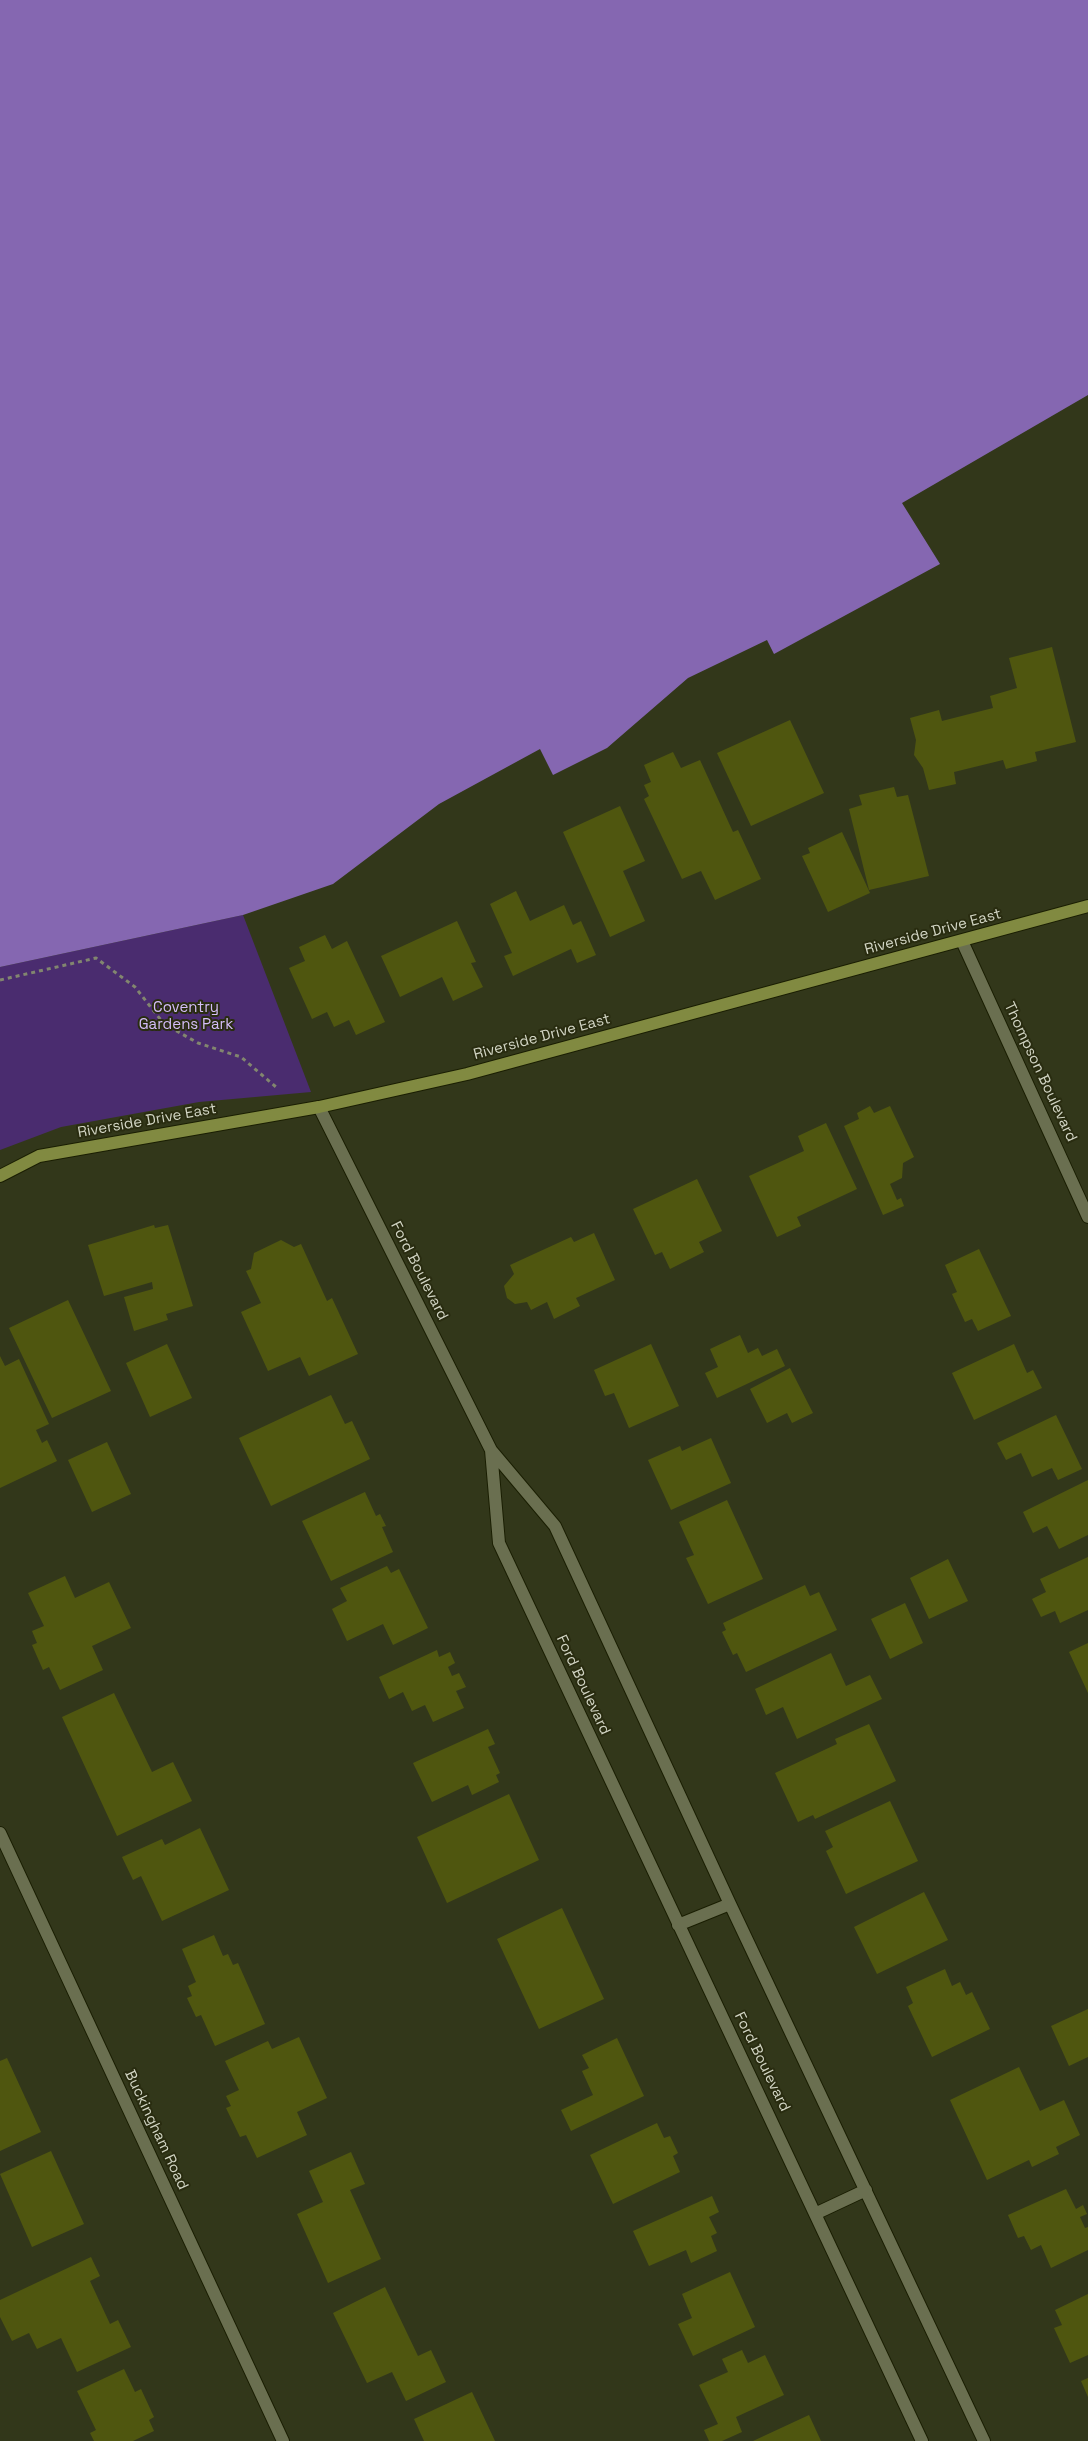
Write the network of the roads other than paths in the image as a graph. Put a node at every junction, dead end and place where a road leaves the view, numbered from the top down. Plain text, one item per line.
1 (1088, 906) edge
2 (962, 941) junction
3 (318, 1107) junction
4 (0, 1176) edge
5 (1088, 1218) edge
6 (492, 1450) junction
7 (0, 1833) edge
8 (730, 1904) junction
9 (678, 1925) junction
10 (866, 2190) junction
11 (816, 2213) junction
12 (283, 2441) edge
13 (922, 2441) edge
14 (984, 2441) edge

1 - 2 main road, Riverside Drive East
2 - 3 main road, Riverside Drive East
2 - 5 street, Thompson Boulevard
3 - 4 main road, Riverside Drive East
3 - 6 street, Ford Boulevard
6 - 8 street, Ford Boulevard
6 - 9 street, Ford Boulevard
7 - 12 street, Buckingham Road
8 - 9 street
8 - 10 street, Ford Boulevard
9 - 11 street, Ford Boulevard
10 - 11 street
10 - 14 street, Ford Boulevard
11 - 13 street, Ford Boulevard

